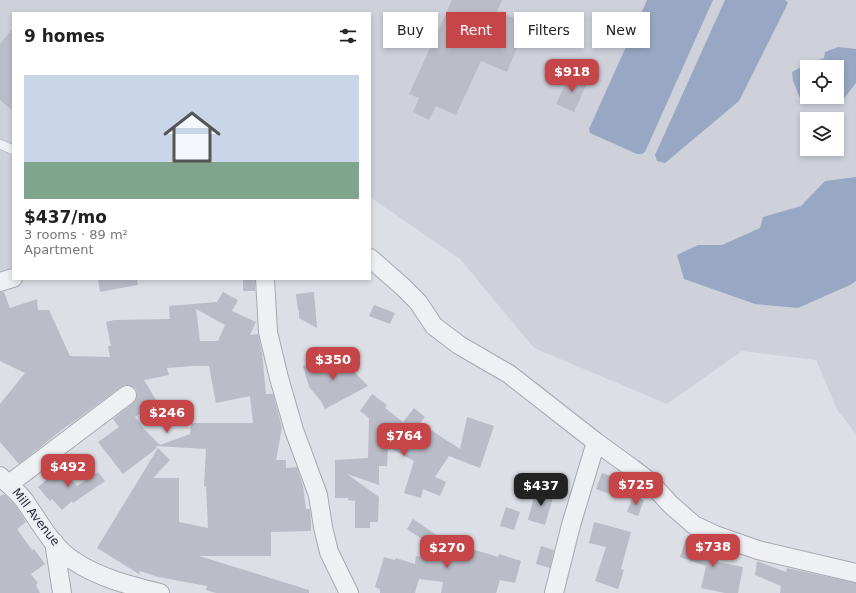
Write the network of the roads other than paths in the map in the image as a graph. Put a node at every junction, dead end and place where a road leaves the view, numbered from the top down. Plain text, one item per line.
1 (0, 144) edge
2 (12, 150) edge
3 (371, 259) edge
4 (12, 278) edge
5 (265, 280) edge
6 (0, 282) edge
7 (127, 396) dead end
8 (596, 442) junction
9 (3, 479) edge
10 (54, 542) junction
11 (856, 573) edge
12 (62, 593) edge
13 (160, 593) edge
14 (349, 593) edge
15 (554, 593) edge

1 - 2 lane
3 - 8 street
4 - 6 street
5 - 14 street
7 - 9 street
8 - 11 street
8 - 15 street
9 - 10 street, Mill Avenue
10 - 12 street
10 - 13 street, Mill Avenue

